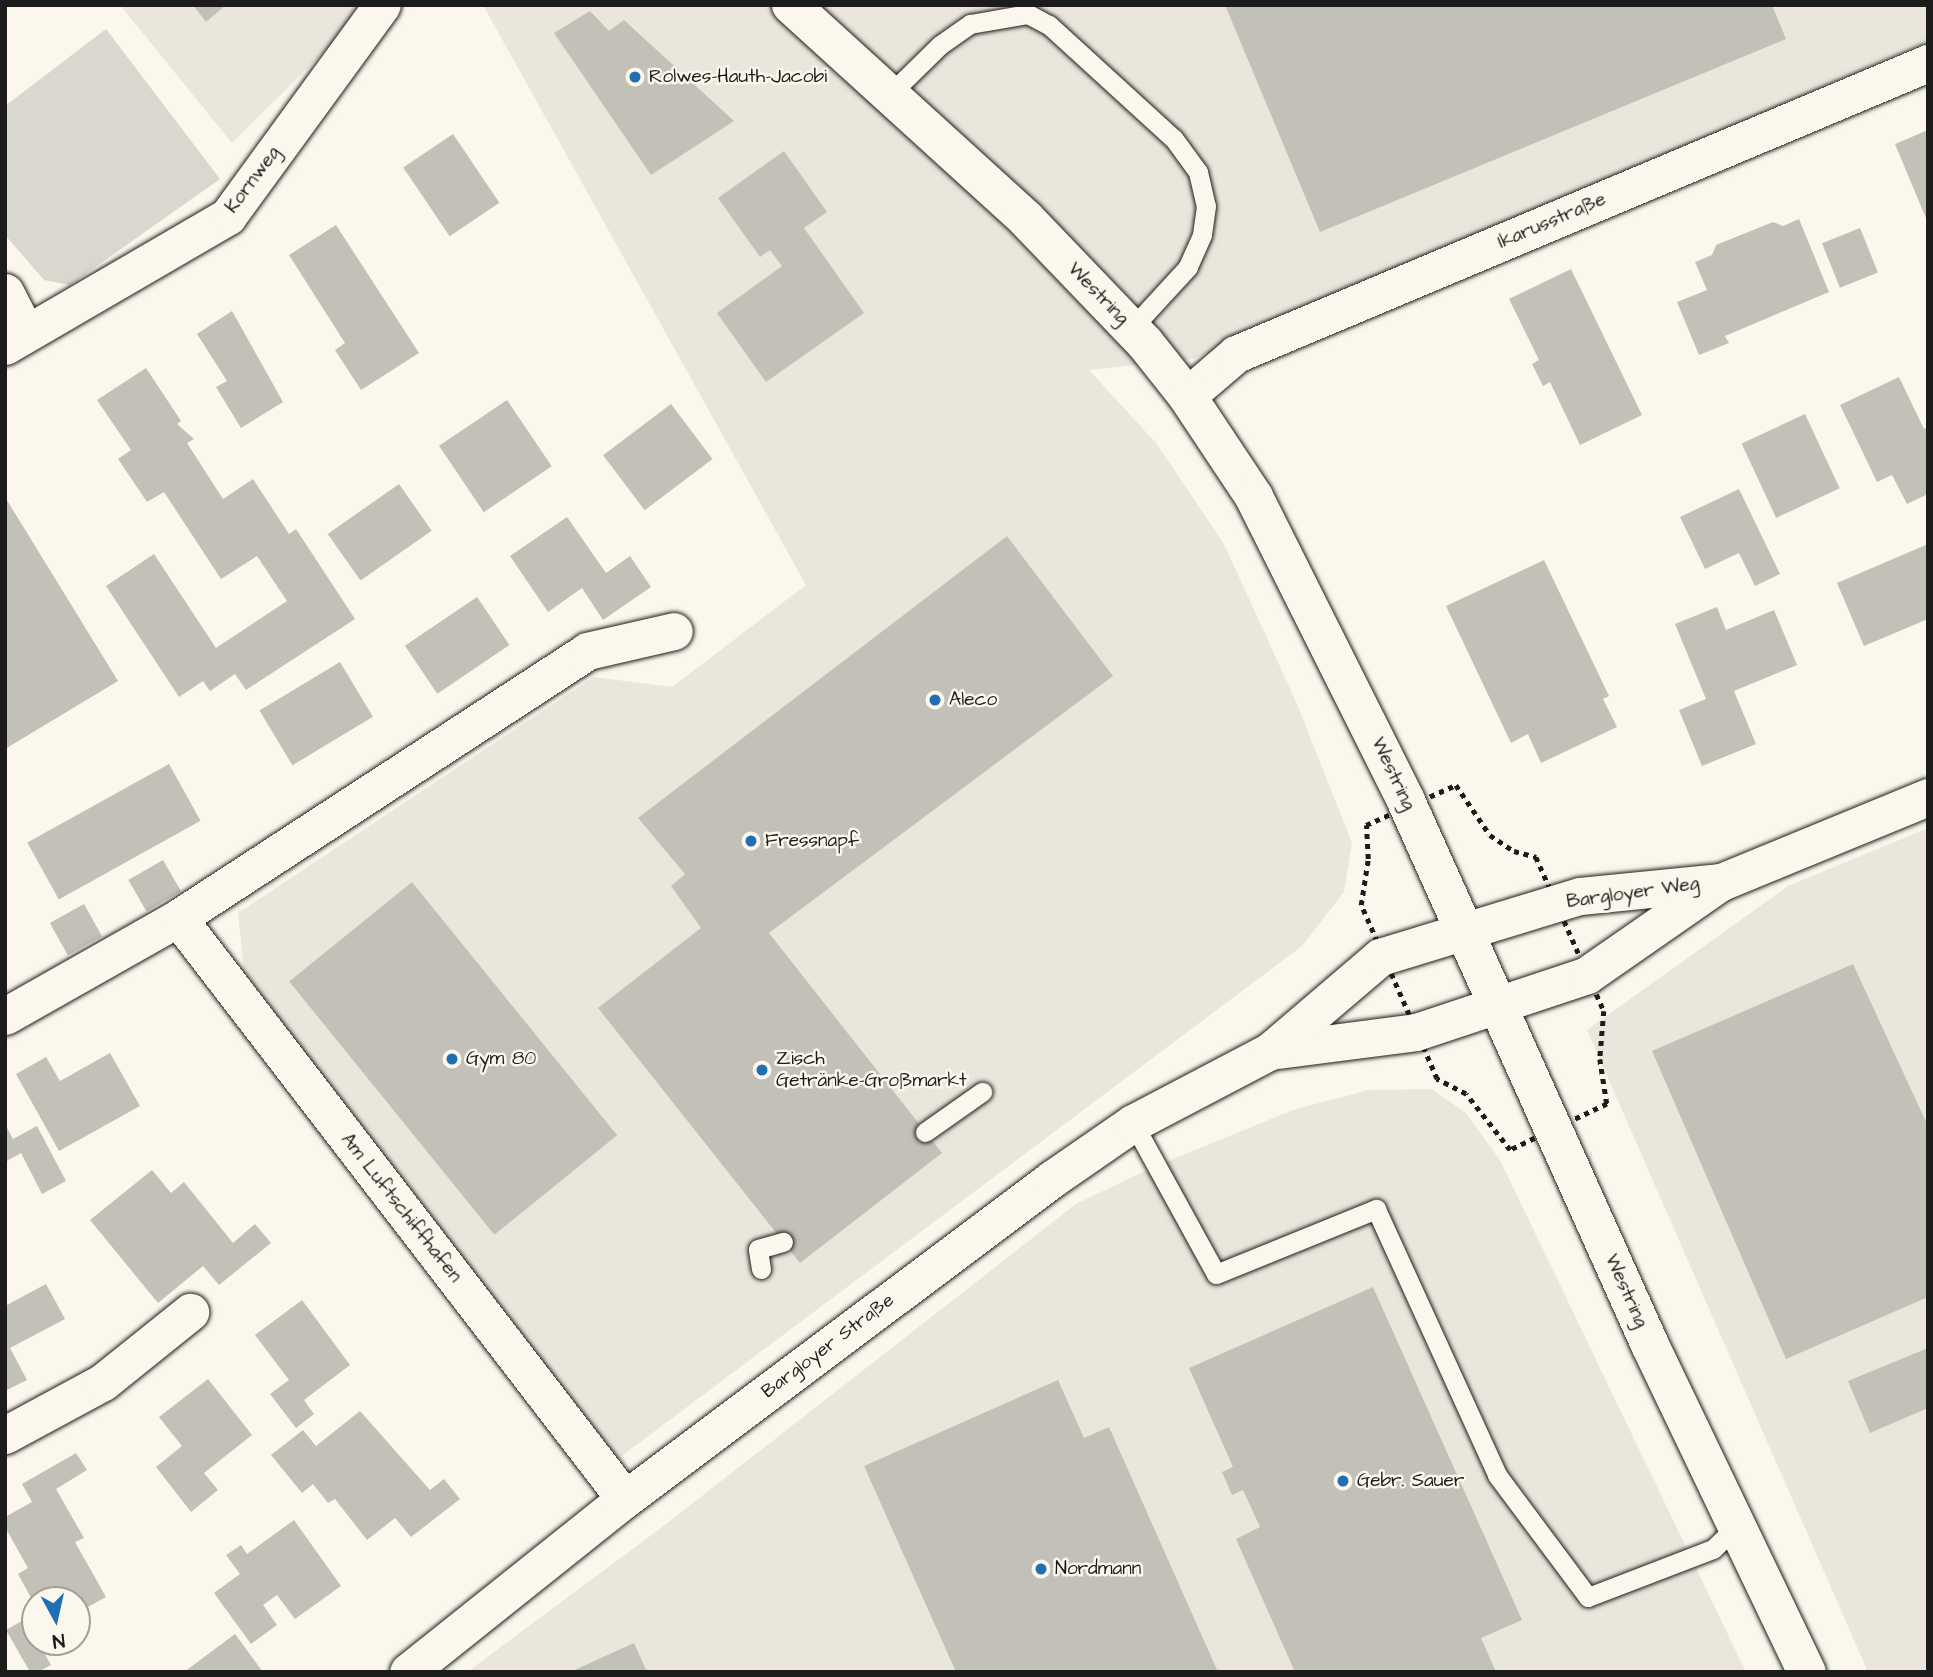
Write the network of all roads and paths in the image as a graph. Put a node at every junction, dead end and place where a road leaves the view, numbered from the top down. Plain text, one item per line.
1 (382, 5) edge
2 (798, 7) edge
3 (1928, 62) edge
4 (889, 95) junction
5 (5, 292) edge
6 (1131, 329) junction
7 (16, 339) edge
8 (1187, 396) junction
9 (674, 631) dead end
10 (1456, 785) dead end
11 (1928, 797) edge
12 (1366, 825) dead end
13 (1536, 857) dead end
14 (1721, 882) junction
15 (1361, 905) dead end
16 (178, 918) junction
17 (1465, 930) junction
18 (1500, 1007) junction
19 (1604, 1011) dead end
20 (5, 1016) edge
21 (1270, 1051) junction
22 (1437, 1079) dead end
23 (982, 1093) dead end
24 (1607, 1104) dead end
25 (1133, 1123) junction
26 (925, 1132) dead end
27 (1510, 1150) dead end
28 (783, 1242) dead end
29 (761, 1269) dead end
30 (190, 1311) dead end
31 (5, 1435) edge
32 (625, 1499) junction
33 (1738, 1525) junction
34 (408, 1672) edge
35 (1807, 1672) edge

1 - 7 street, Kornweg
2 - 4 main road, Westring
3 - 8 street, Ikarusstraße
4 - 6 main road, Westring
4 - 6 lane
5 - 7 street
6 - 8 main road, Westring
8 - 17 main road, Westring
9 - 16 street
10 - 13 path
11 - 14 street, Bargloyer Weg
12 - 15 path
14 - 17 street, Bargloyer Weg
14 - 18 street, Bargloyer Weg
16 - 20 street
16 - 32 street, Am Luftschiffhafen
17 - 18 main road, Westring
17 - 21 street, Bargloyer Straße
18 - 21 street, Bargloyer Straße
18 - 33 main road, Westring
19 - 24 path
21 - 25 street, Bargloyer Straße
22 - 27 path
23 - 26 lane
25 - 32 street, Bargloyer Straße
25 - 33 lane
28 - 29 lane
30 - 31 street
32 - 34 street, Bargloyer Straße
33 - 35 main road, Westring

